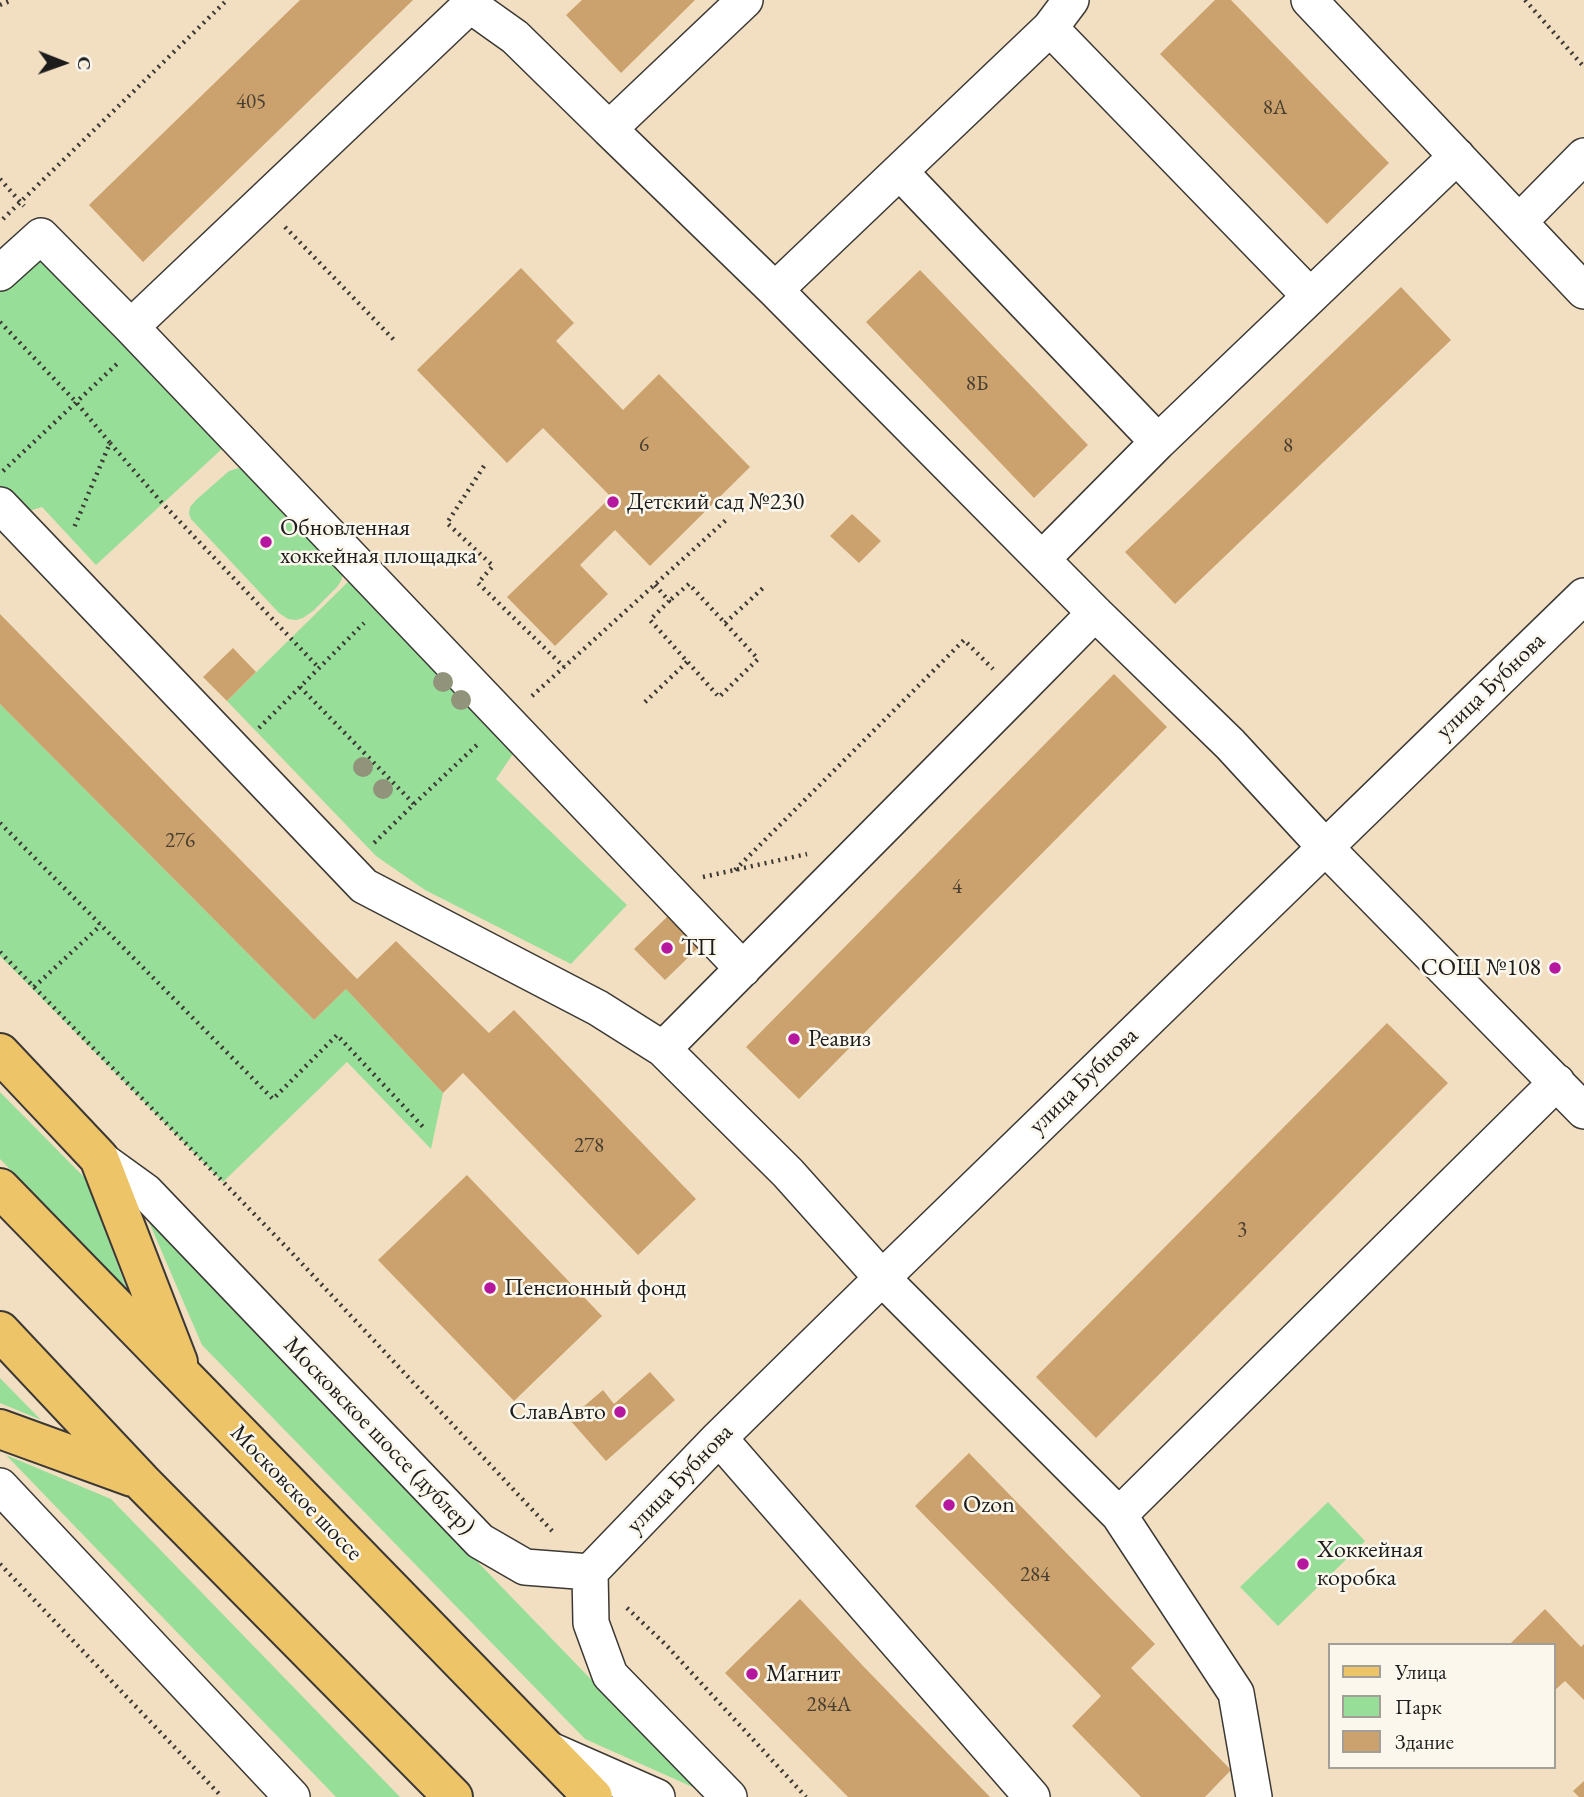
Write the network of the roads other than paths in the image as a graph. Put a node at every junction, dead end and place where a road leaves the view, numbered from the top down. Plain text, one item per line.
1 (745, 0) edge
2 (1071, 0) edge
3 (1309, 0) edge
4 (1050, 28) junction
5 (609, 129) junction
6 (1457, 156) junction
7 (1584, 156) edge
8 (900, 172) junction
9 (1519, 222) junction
10 (0, 273) edge
11 (775, 290) junction
12 (1584, 290) edge
13 (1310, 296) junction
14 (127, 342) junction
15 (1158, 442) junction
16 (0, 505) edge
17 (1042, 559) junction
18 (1584, 596) edge
19 (1095, 613) junction
20 (1325, 847) junction
21 (743, 969) junction
22 (663, 1049) junction
23 (0, 1053) edge
24 (1557, 1082) junction
25 (1584, 1111) edge
26 (99, 1158) junction
27 (0, 1188) edge
28 (882, 1278) junction
29 (0, 1331) edge
30 (184, 1377) junction
31 (0, 1429) edge
32 (719, 1438) junction
33 (141, 1480) junction
34 (0, 1486) edge
35 (1119, 1515) junction
36 (590, 1572) junction
37 (545, 1747) junction
38 (292, 1797) edge
39 (453, 1797) edge
40 (593, 1797) edge
41 (657, 1797) edge
42 (729, 1797) edge
43 (1032, 1797) edge
44 (1254, 1797) edge

1 - 5 street
2 - 4 street
3 - 6 street
4 - 8 street
4 - 13 street
5 - 11 street
5 - 14 street
6 - 9 street
6 - 13 street
7 - 9 street
8 - 11 street
8 - 15 street
9 - 12 street
10 - 14 street
11 - 17 street
13 - 15 street
14 - 21 street
15 - 17 street
16 - 22 street
17 - 19 street
18 - 20 street, улица Бубнова
19 - 20 street
19 - 21 street
20 - 24 street
20 - 28 street, улица Бубнова
21 - 22 street
22 - 28 street
23 - 26 main road, Московское шоссе (дублер)
24 - 25 street
24 - 35 street
26 - 30 main road
26 - 36 street, Московское шоссе (дублер)
27 - 30 main road, Московское шоссе
28 - 32 street, улица Бубнова
28 - 35 street
29 - 33 main road
30 - 37 main road, Московское шоссе
31 - 33 main road
32 - 36 street, улица Бубнова
32 - 43 street
33 - 39 main road
34 - 38 street
35 - 44 street
36 - 42 street
37 - 40 main road, Московское шоссе
37 - 41 street

